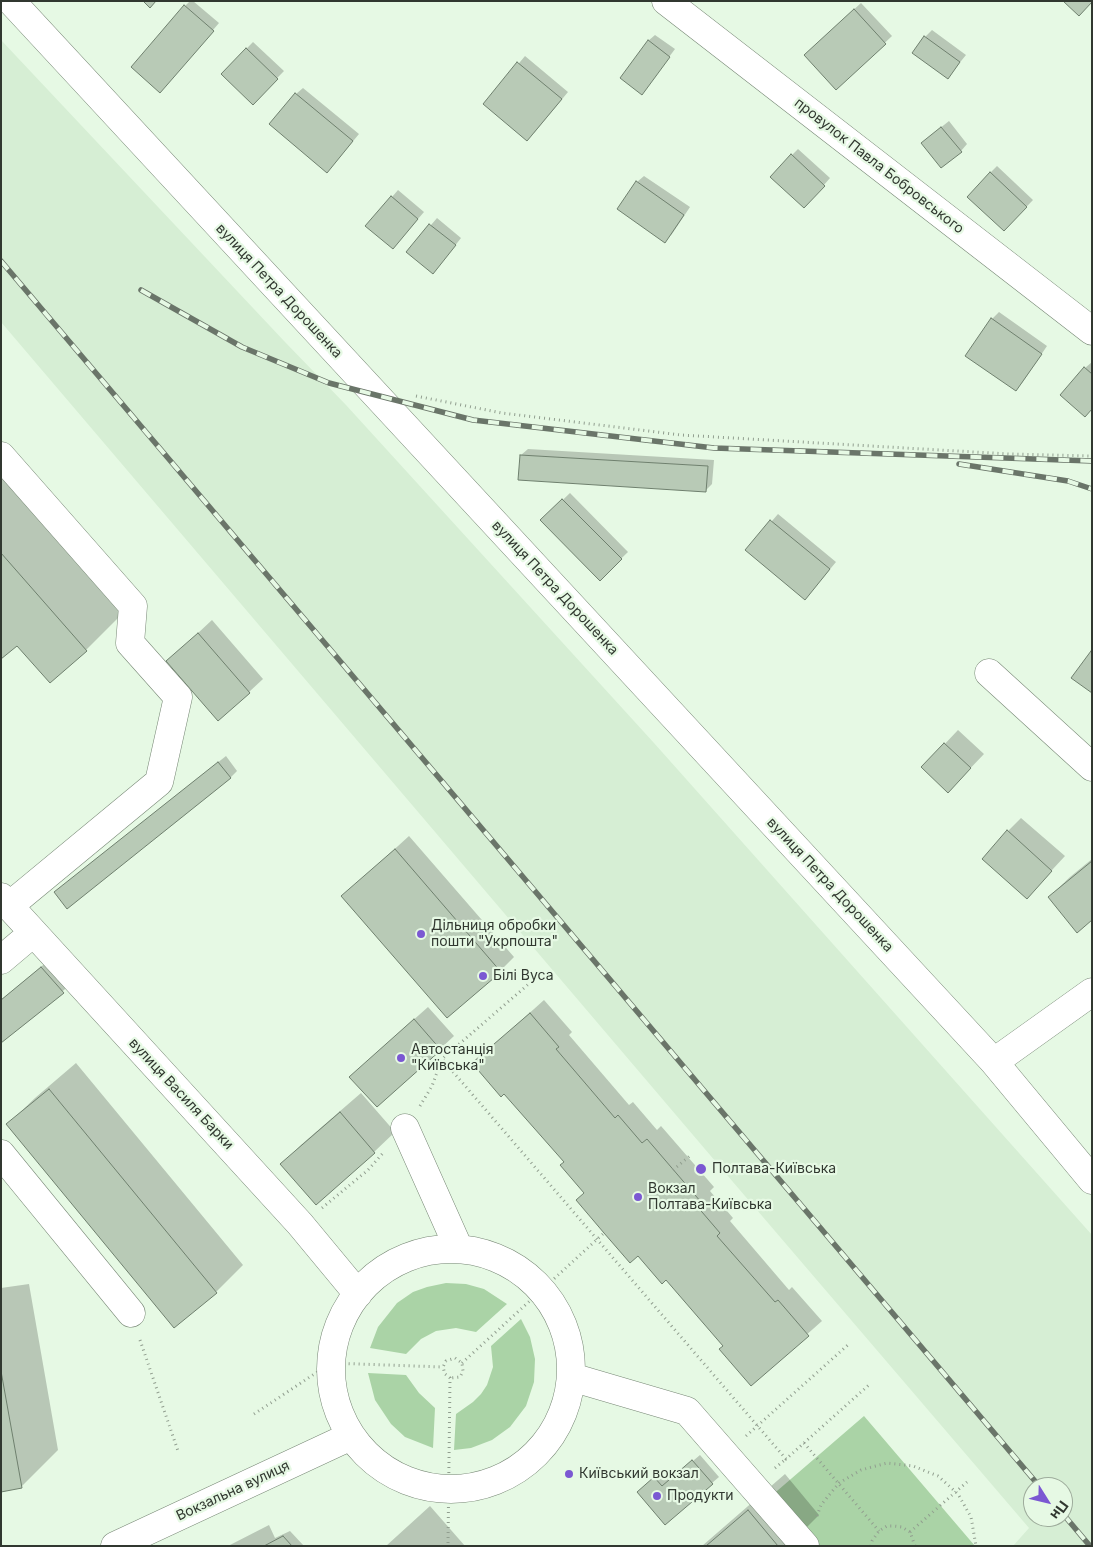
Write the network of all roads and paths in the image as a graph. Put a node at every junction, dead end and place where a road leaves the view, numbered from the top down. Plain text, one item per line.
1 (11, 1) edge
2 (666, 1) edge
3 (1092, 331) edge
4 (415, 396) dead end
5 (1, 456) edge
6 (1092, 456) edge
7 (989, 673) dead end
8 (1092, 767) edge
9 (5, 902) edge
10 (33, 933) junction
11 (1, 960) edge
12 (539, 975) dead end
13 (1092, 992) edge
14 (442, 1059) junction
15 (994, 1062) junction
16 (405, 1128) junction
17 (1, 1154) edge
18 (691, 1155) dead end
19 (673, 1170) dead end
20 (1092, 1180) edge
21 (300, 1224) junction
22 (604, 1233) dead end
23 (597, 1240) junction
24 (458, 1249) junction
25 (542, 1290) junction
26 (358, 1294) junction
27 (132, 1313) joint
28 (850, 1343) dead end
29 (331, 1363) junction
30 (462, 1363) junction
31 (443, 1367) junction
32 (571, 1377) junction
33 (450, 1378) junction
34 (870, 1384) dead end
35 (254, 1414) dead end
36 (758, 1426) junction
37 (351, 1436) junction
38 (804, 1443) junction
39 (178, 1451) dead end
40 (968, 1482) dead end
41 (838, 1483) junction
42 (448, 1490) junction
43 (956, 1492) junction
44 (879, 1530) junction
45 (910, 1532) junction
46 (810, 1534) edge
47 (448, 1543) dead end
48 (115, 1546) edge
49 (871, 1546) edge
50 (915, 1546) edge
51 (976, 1546) edge

1 - 15 street, вулиця Петра Дорошенка
2 - 3 street, провулок Павла Бобровського
4 - 6 path
5 - 9 street
7 - 8 street
9 - 10 street, вулиця Василя Барки
10 - 11 street
10 - 21 street, вулиця Василя Барки
12 - 14 path
13 - 15 street
14 - 16 path
14 - 23 path
15 - 20 street, вулиця Петра Дорошенка
16 - 21 path
16 - 24 street
17 - 27 street
18 - 19 path
21 - 26 street, вулиця Василя Барки
22 - 23 path
23 - 25 path
23 - 36 path
24 - 25 street
24 - 26 street
25 - 30 path
25 - 32 street
26 - 29 street
27 - 39 path
28 - 36 path
29 - 31 path
29 - 35 path
29 - 37 street
30 - 31 path
30 - 33 path
31 - 33 path
32 - 42 street
32 - 46 street
33 - 42 path
34 - 38 path
36 - 38 path
37 - 42 street
37 - 48 street, Вокзальна вулиця
38 - 41 path
40 - 43 path
41 - 43 path
41 - 44 path
41 - 46 path
42 - 47 path
43 - 45 path
43 - 51 path
44 - 45 path
44 - 49 path
45 - 50 path

